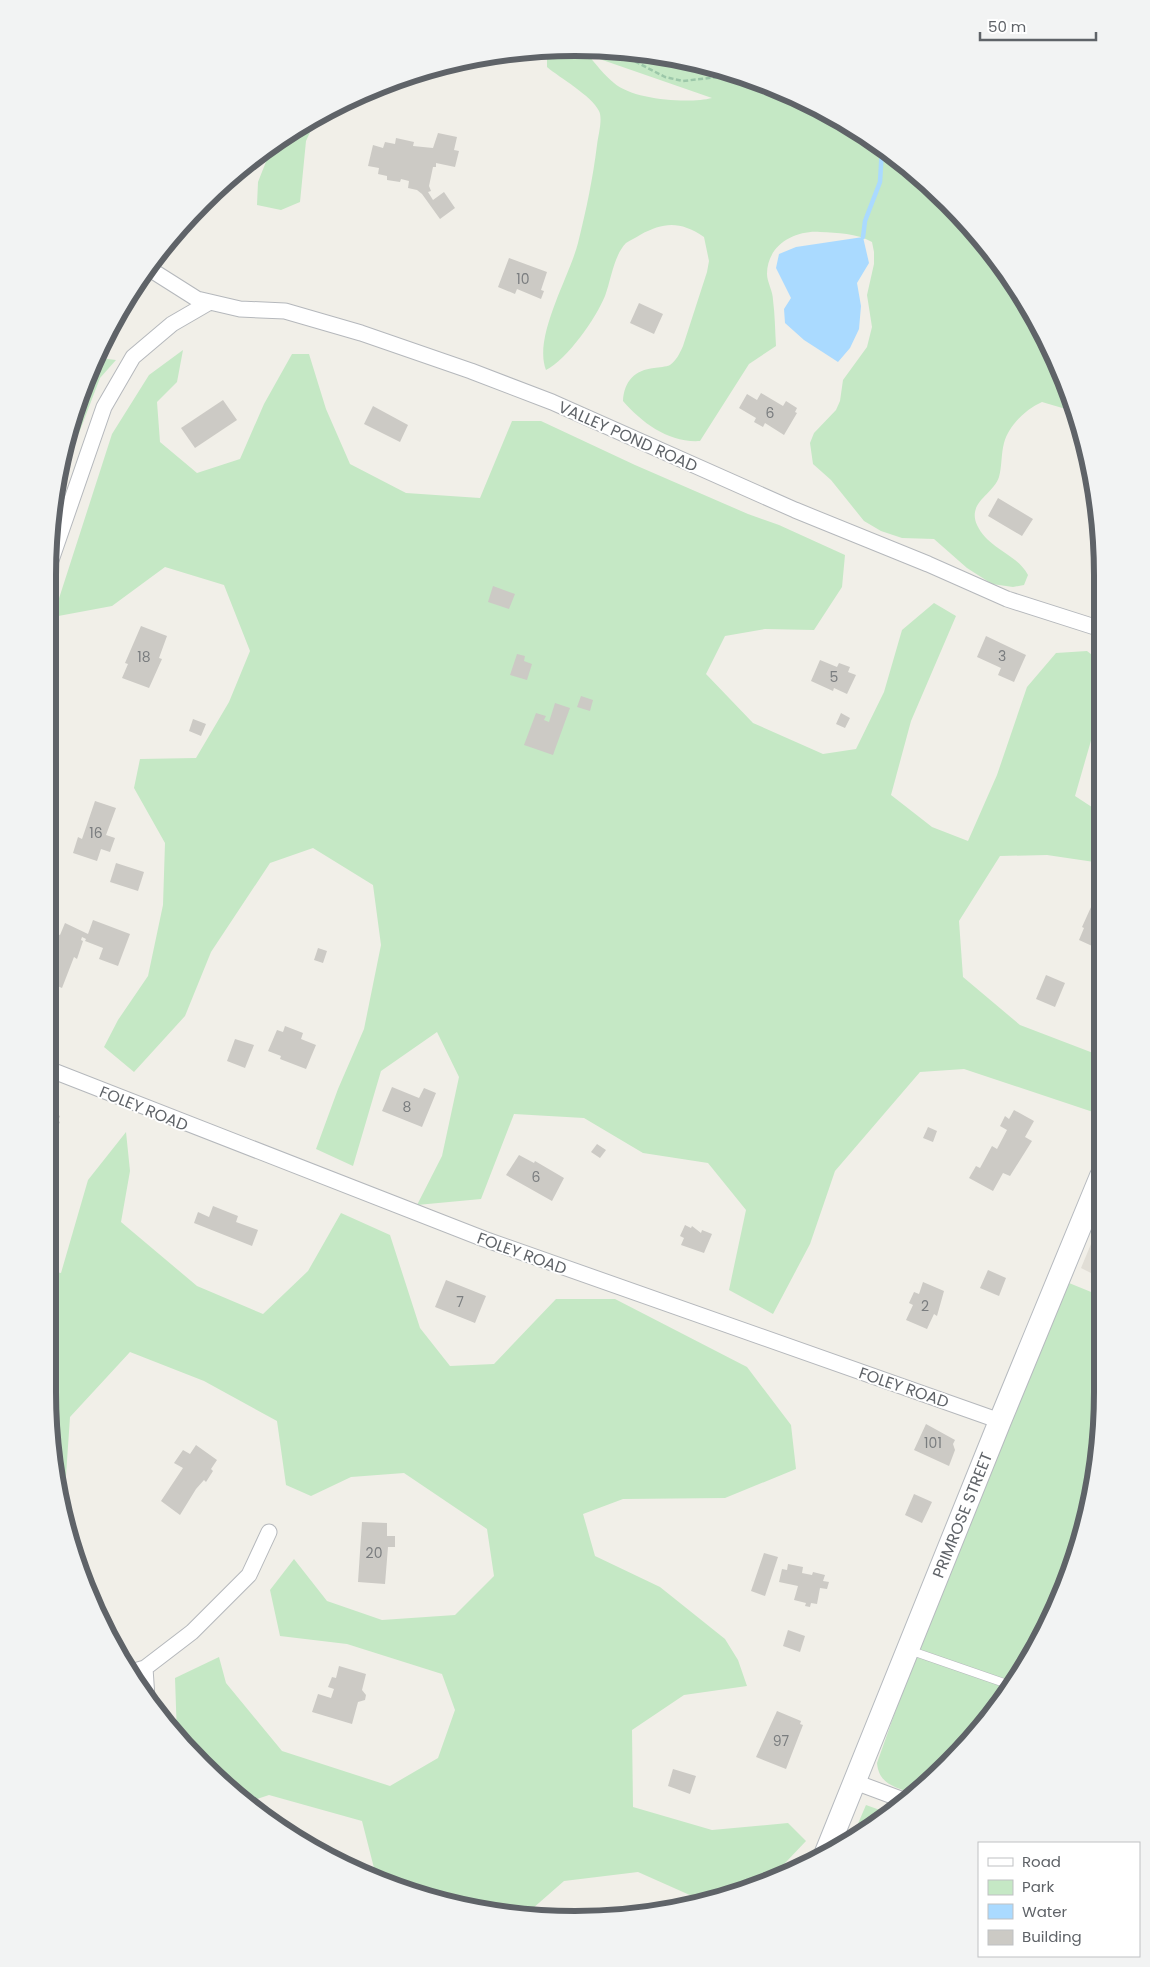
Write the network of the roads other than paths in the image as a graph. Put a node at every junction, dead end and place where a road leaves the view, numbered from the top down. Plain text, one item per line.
1 (154, 272) edge
2 (210, 302) junction
3 (57, 543) edge
4 (1094, 627) edge
5 (56, 1072) edge
6 (1094, 1193) edge
7 (1000, 1421) junction
8 (269, 1532) dead end
9 (907, 1650) junction
10 (138, 1670) edge
11 (1004, 1683) edge
12 (856, 1782) junction
13 (898, 1798) edge
14 (830, 1843) edge

1 - 2 street, VALLEY POND ROAD
2 - 3 street
2 - 4 street, VALLEY POND ROAD
5 - 7 street, FOLEY ROAD
6 - 7 main road, PRIMROSE STREET
7 - 9 main road, PRIMROSE STREET
8 - 10 street
9 - 11 lane
9 - 12 main road, PRIMROSE STREET
12 - 13 street
12 - 14 main road, PRIMROSE STREET

